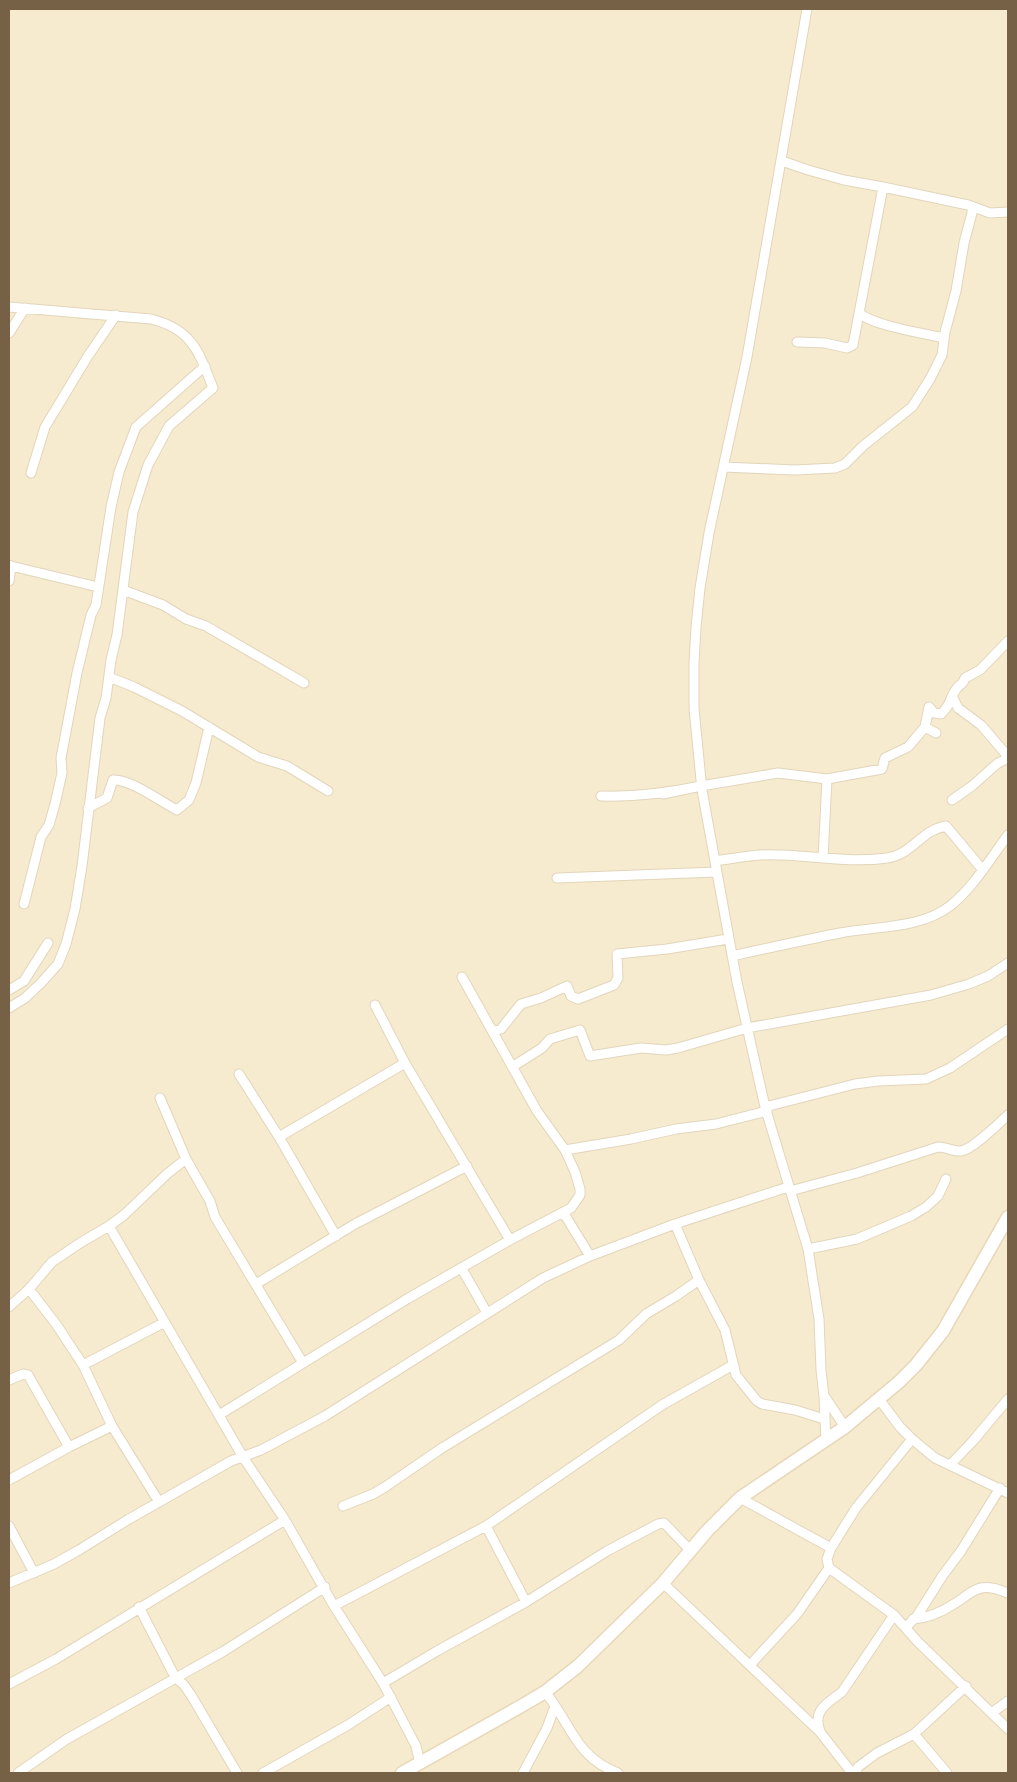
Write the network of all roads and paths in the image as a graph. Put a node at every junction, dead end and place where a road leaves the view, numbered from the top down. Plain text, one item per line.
1 (808, 9) edge
2 (782, 161) junction
3 (883, 187) junction
4 (972, 208) junction
5 (1008, 212) edge
6 (9, 307) edge
7 (25, 308) junction
8 (858, 313) junction
9 (116, 315) junction
10 (9, 334) edge
11 (944, 338) junction
12 (797, 342) dead end
13 (205, 366) junction
14 (723, 467) junction
15 (31, 473) dead end
16 (10, 566) edge
17 (9, 581) edge
18 (98, 587) junction
19 (123, 590) junction
20 (1008, 641) edge
21 (109, 677) junction
22 (304, 684) dead end
23 (953, 698) junction
24 (208, 727) junction
25 (925, 727) junction
26 (936, 733) dead end
27 (1007, 753) edge
28 (827, 778) junction
29 (701, 786) junction
30 (328, 791) dead end
31 (601, 796) dead end
32 (952, 800) dead end
33 (88, 808) junction
34 (1008, 836) edge
35 (823, 858) junction
36 (715, 861) junction
37 (982, 870) junction
38 (717, 872) junction
39 (557, 878) dead end
40 (24, 904) dead end
41 (728, 939) junction
42 (48, 943) dead end
43 (732, 956) junction
44 (1008, 965) edge
45 (462, 977) dead end
46 (9, 990) edge
47 (375, 1005) dead end
48 (9, 1008) edge
49 (747, 1028) junction
50 (1008, 1029) edge
51 (493, 1031) junction
52 (405, 1063) junction
53 (512, 1067) junction
54 (238, 1074) dead end
55 (160, 1098) dead end
56 (766, 1109) junction
57 (1008, 1115) edge
58 (279, 1137) junction
59 (565, 1150) junction
60 (186, 1159) junction
61 (467, 1166) junction
62 (946, 1179) dead end
63 (789, 1189) junction
64 (563, 1212) junction
65 (1008, 1217) edge
66 (675, 1224) junction
67 (109, 1226) junction
68 (336, 1236) junction
69 (510, 1240) junction
70 (808, 1249) junction
71 (590, 1256) junction
72 (462, 1269) junction
73 (699, 1280) junction
74 (256, 1284) junction
75 (29, 1289) junction
76 (9, 1307) edge
77 (487, 1313) junction
78 (165, 1322) junction
79 (303, 1363) junction
80 (83, 1365) junction
81 (733, 1365) junction
82 (9, 1380) edge
83 (824, 1397) junction
84 (878, 1399) junction
85 (1008, 1399) edge
86 (219, 1415) junction
87 (824, 1419) junction
88 (112, 1426) junction
89 (845, 1427) junction
90 (912, 1439) junction
91 (826, 1442) junction
92 (69, 1447) junction
93 (243, 1457) junction
94 (951, 1464) junction
95 (9, 1480) edge
96 (1004, 1491) edge
97 (740, 1498) junction
98 (159, 1502) junction
99 (343, 1506) dead end
100 (285, 1520) junction
101 (9, 1526) edge
102 (486, 1526) junction
103 (831, 1548) junction
104 (690, 1550) junction
105 (829, 1568) junction
106 (34, 1573) junction
107 (9, 1583) edge
108 (663, 1583) junction
109 (324, 1587) junction
110 (1008, 1594) edge
111 (526, 1602) junction
112 (334, 1606) junction
113 (139, 1607) junction
114 (894, 1614) junction
115 (913, 1619) junction
116 (906, 1627) junction
117 (750, 1665) junction
118 (175, 1677) junction
119 (383, 1683) junction
120 (9, 1684) edge
121 (966, 1686) junction
122 (545, 1692) junction
123 (391, 1696) junction
124 (1008, 1701) edge
125 (555, 1706) junction
126 (992, 1712) junction
127 (1008, 1729) edge
128 (820, 1732) junction
129 (914, 1734) junction
130 (420, 1764) junction
131 (18, 1773) edge
132 (237, 1773) edge
133 (263, 1773) edge
134 (402, 1773) edge
135 (523, 1773) edge
136 (618, 1773) edge
137 (854, 1773) edge
138 (947, 1773) edge

1 - 2 street
2 - 3 street
2 - 14 street
3 - 4 street
3 - 8 street
4 - 5 street
4 - 11 street
6 - 7 street
7 - 9 street
7 - 10 street
8 - 11 street
8 - 12 street
9 - 13 street
9 - 15 street
11 - 14 street
13 - 18 street
13 - 19 street
14 - 29 street
16 - 17 street
16 - 18 street
18 - 40 street
19 - 21 street
19 - 22 street
20 - 23 street
21 - 24 street
21 - 33 street
23 - 25 street
23 - 27 street
24 - 30 street
24 - 33 street
25 - 26 street
25 - 28 street
27 - 32 street
28 - 29 street
28 - 35 street
29 - 31 street
29 - 36 street
33 - 48 street
34 - 37 street
35 - 36 street
35 - 37 street
36 - 38 street
37 - 43 street
38 - 39 street
38 - 41 street
41 - 43 street
41 - 51 street
42 - 46 street
43 - 49 street
44 - 49 street
45 - 51 street
47 - 52 street
49 - 53 street
49 - 56 street
50 - 56 street
51 - 53 street
52 - 58 street
52 - 61 street
53 - 59 street
54 - 58 street
55 - 60 street
56 - 59 street
56 - 63 street
57 - 63 street
58 - 68 street
59 - 64 street
60 - 67 street
60 - 74 street
61 - 68 street
61 - 69 street
62 - 70 street
63 - 66 street
63 - 70 street
64 - 69 street
64 - 71 street
65 - 84 street
66 - 71 street
66 - 73 street
67 - 75 street
67 - 78 street
68 - 74 street
69 - 72 street
70 - 83 street
71 - 77 street
72 - 77 street
72 - 79 street
73 - 81 street
73 - 99 street
74 - 79 street
75 - 76 street
75 - 80 street
77 - 93 street
78 - 80 street
78 - 86 street
79 - 86 street
80 - 88 street
81 - 87 street
81 - 102 street
82 - 92 street
83 - 87 street
83 - 89 street
84 - 89 street
84 - 90 street
85 - 94 street
86 - 93 street
87 - 91 street
88 - 92 street
88 - 98 street
89 - 91 street
90 - 94 street
90 - 103 street
91 - 97 street
92 - 95 street
93 - 98 street
93 - 100 street
94 - 96 street
96 - 115 street
97 - 103 street
97 - 104 street
98 - 106 street
100 - 109 street
100 - 113 street
101 - 106 street
102 - 111 street
102 - 112 street
103 - 105 street
104 - 108 street
104 - 111 street
105 - 114 street
105 - 117 street
106 - 107 street
108 - 117 street
108 - 122 street
109 - 112 street
109 - 118 street
110 - 115 street
111 - 119 street
112 - 119 street
113 - 118 street
113 - 120 street
114 - 116 street
114 - 128 street
115 - 116 street
116 - 121 street
117 - 128 street
118 - 131 street
118 - 132 street
119 - 123 street
121 - 126 street
121 - 129 street
122 - 125 street
122 - 130 street
123 - 130 street
123 - 133 street
124 - 126 street
125 - 135 street
125 - 136 street
126 - 127 street
128 - 137 street
129 - 137 street
129 - 138 street
130 - 134 street

